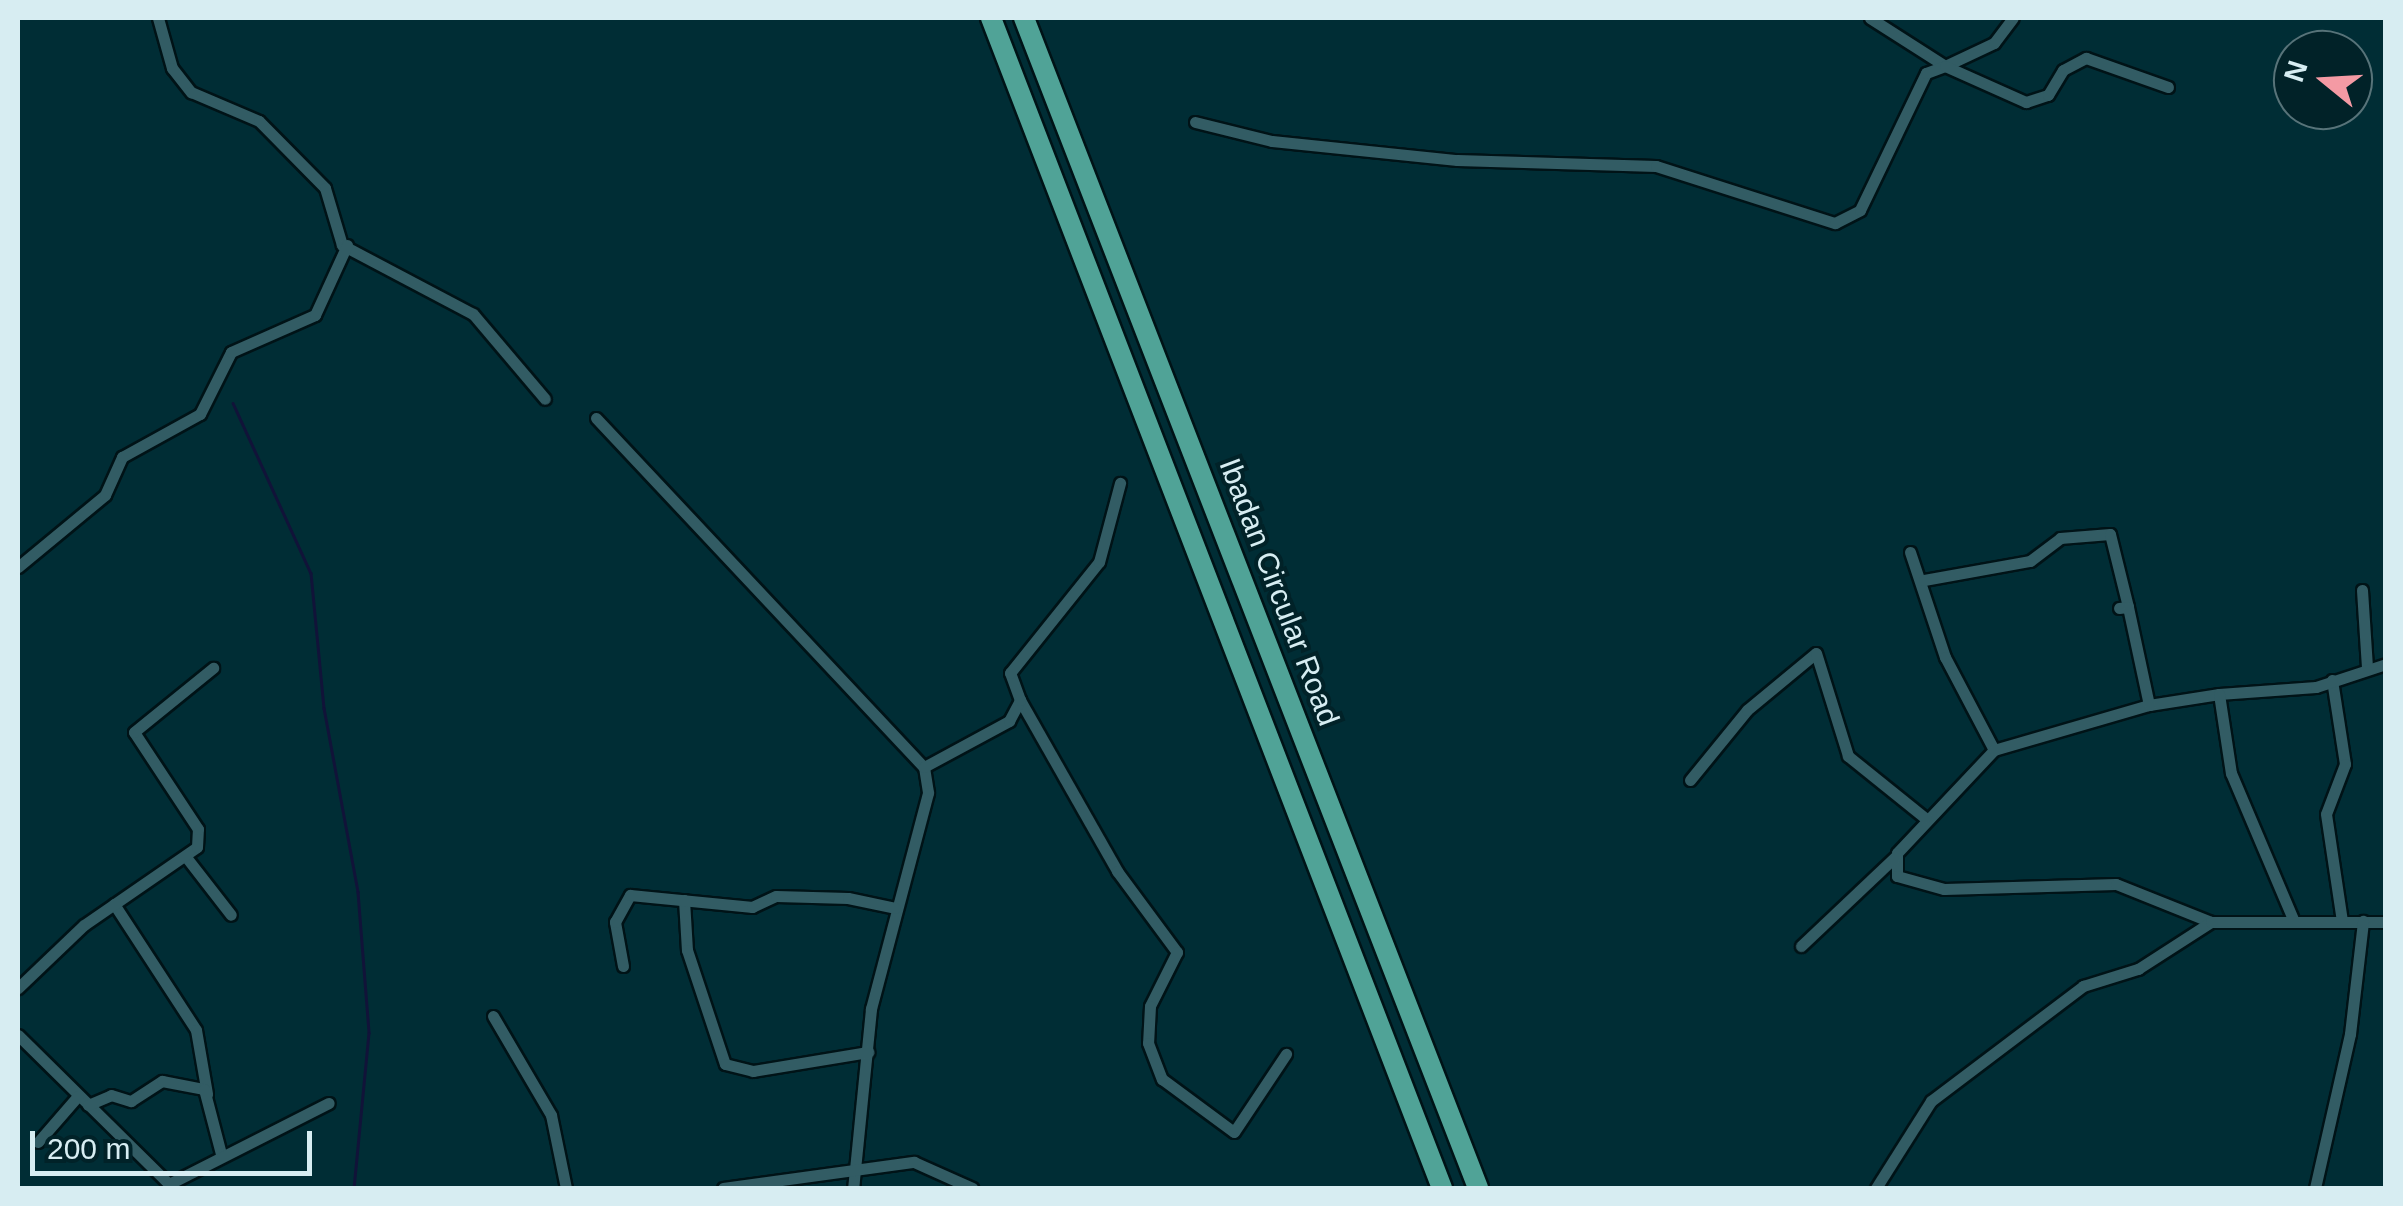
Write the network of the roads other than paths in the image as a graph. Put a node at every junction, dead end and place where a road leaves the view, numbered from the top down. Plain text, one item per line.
1 (158, 18) edge
2 (991, 18) edge
3 (1024, 18) edge
4 (1870, 18) edge
5 (2013, 18) edge
6 (1945, 66) junction
7 (2168, 87) dead end
8 (1194, 122) dead end
9 (347, 246) junction
10 (545, 399) dead end
11 (596, 418) dead end
12 (1120, 483) dead end
13 (1910, 552) dead end
14 (18, 567) edge
15 (1924, 580) junction
16 (2362, 590) dead end
17 (2386, 664) edge
18 (2367, 667) junction
19 (213, 668) dead end
20 (2332, 680) junction
21 (2218, 694) junction
22 (1020, 700) junction
23 (2149, 705) junction
24 (1994, 750) junction
25 (924, 767) junction
26 (1690, 780) dead end
27 (1925, 818) junction
28 (1898, 853) junction
29 (186, 858) junction
30 (684, 900) junction
31 (114, 904) junction
32 (895, 908) junction
33 (231, 915) dead end
34 (2294, 919) junction
35 (2342, 921) junction
36 (2212, 922) junction
37 (2363, 922) junction
38 (2386, 922) edge
39 (1802, 946) dead end
40 (623, 966) dead end
41 (18, 988) edge
42 (492, 1016) dead end
43 (18, 1035) edge
44 (868, 1052) junction
45 (1286, 1054) dead end
46 (208, 1094) junction
47 (83, 1101) junction
48 (329, 1103) dead end
49 (38, 1142) dead end
50 (222, 1154) junction
51 (858, 1166) junction
52 (171, 1186) edge
53 (566, 1188) edge
54 (722, 1188) edge
55 (853, 1188) edge
56 (972, 1188) edge
57 (1442, 1188) edge
58 (1478, 1188) edge
59 (1876, 1188) edge
60 (2315, 1188) edge

1 - 9 street
2 - 57 highway
3 - 58 highway, Ibadan Circular Road
4 - 6 street
5 - 6 street
6 - 7 street
6 - 8 street
9 - 10 street
9 - 14 street
11 - 25 street
12 - 22 street
13 - 15 street
15 - 23 street
15 - 24 street
16 - 18 street
17 - 18 street
18 - 20 street
19 - 29 street
20 - 21 street
20 - 35 street
21 - 23 street
21 - 34 street
22 - 25 street
22 - 45 street
23 - 24 street
24 - 27 street
25 - 32 street
26 - 27 street
27 - 28 street
28 - 36 street
28 - 39 street
29 - 31 street
29 - 33 street
30 - 32 street
30 - 40 street
30 - 44 street
31 - 41 street
31 - 46 street
32 - 44 street
34 - 35 street
34 - 36 street
35 - 37 street
36 - 59 street
37 - 38 street
37 - 60 street
42 - 53 street
43 - 47 street
44 - 51 street
46 - 47 street
46 - 50 street
47 - 49 street
47 - 52 street
48 - 50 street
50 - 52 street
51 - 54 street
51 - 55 street
51 - 56 street

